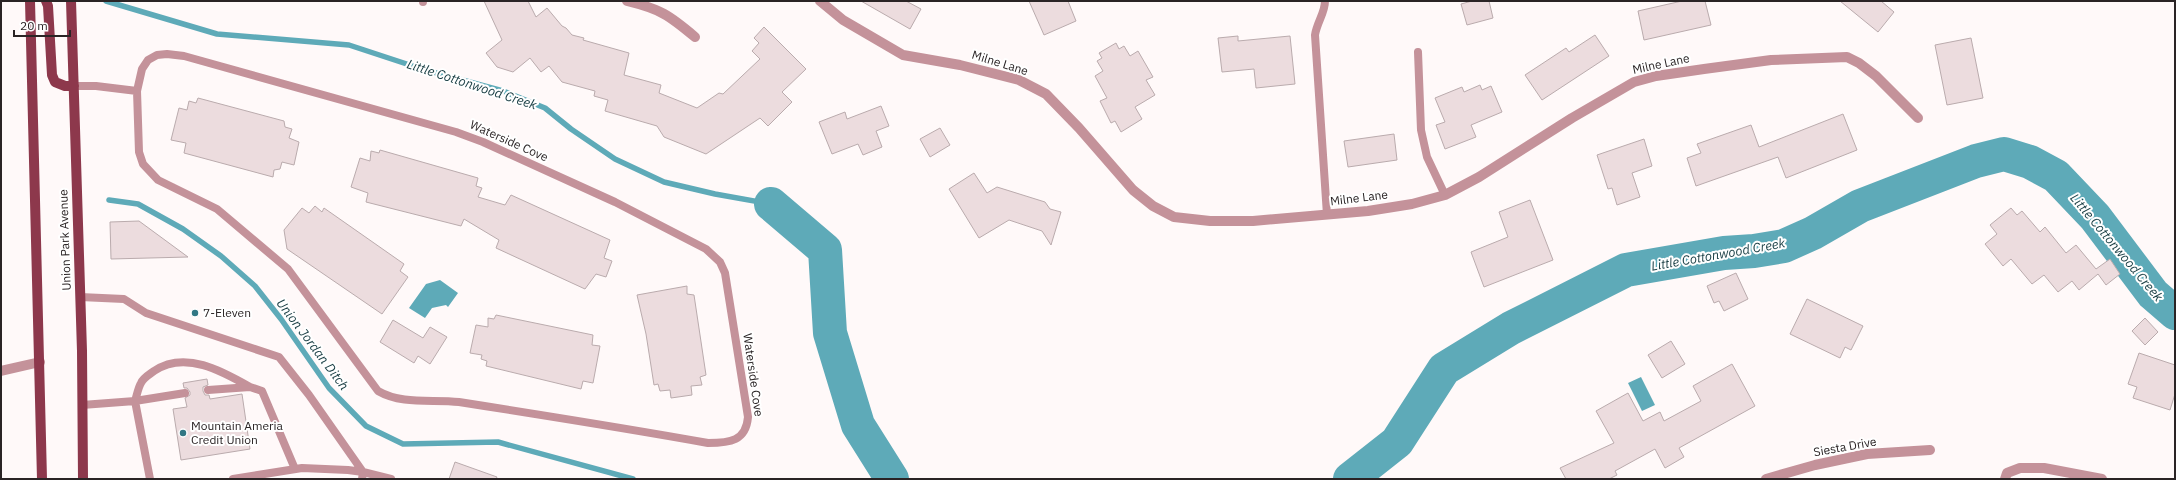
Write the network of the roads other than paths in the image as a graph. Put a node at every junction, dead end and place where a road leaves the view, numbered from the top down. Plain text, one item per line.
1 (30, 1) edge
2 (46, 1) edge
3 (71, 1) edge
4 (627, 1) edge
5 (820, 1) edge
6 (1325, 1) edge
7 (694, 37) dead end
8 (1418, 52) dead end
9 (74, 86) junction
10 (137, 91) junction
11 (1918, 118) dead end
12 (1445, 195) junction
13 (1327, 215) junction
14 (80, 297) junction
15 (40, 362) junction
16 (1, 371) edge
17 (253, 387) junction
18 (208, 390) dead end
19 (185, 393) dead end
20 (135, 401) junction
21 (82, 405) junction
22 (1930, 450) dead end
23 (295, 469) junction
24 (363, 476) edge
25 (2006, 476) edge
26 (42, 479) edge
27 (83, 479) edge
28 (150, 479) edge
29 (233, 479) edge
30 (391, 479) edge
31 (1766, 479) edge
32 (2102, 479) edge

1 - 15 main road
2 - 9 main road
3 - 9 main road, Union Park Avenue
4 - 7 street
5 - 13 street, Milne Lane
6 - 13 lane
8 - 12 lane
9 - 10 lane
9 - 14 main road, Union Park Avenue
10 - 10 lane, Waterside Cove
11 - 12 street, Milne Lane
12 - 13 street, Milne Lane
14 - 21 main road, Union Park Avenue
14 - 24 lane
15 - 16 street
15 - 26 main road
17 - 18 lane
17 - 20 lane
17 - 23 lane
19 - 20 lane
20 - 21 lane
20 - 28 lane
21 - 27 main road, Union Park Avenue
22 - 31 street, Siesta Drive
23 - 24 lane
23 - 29 lane
24 - 30 lane
25 - 32 street

